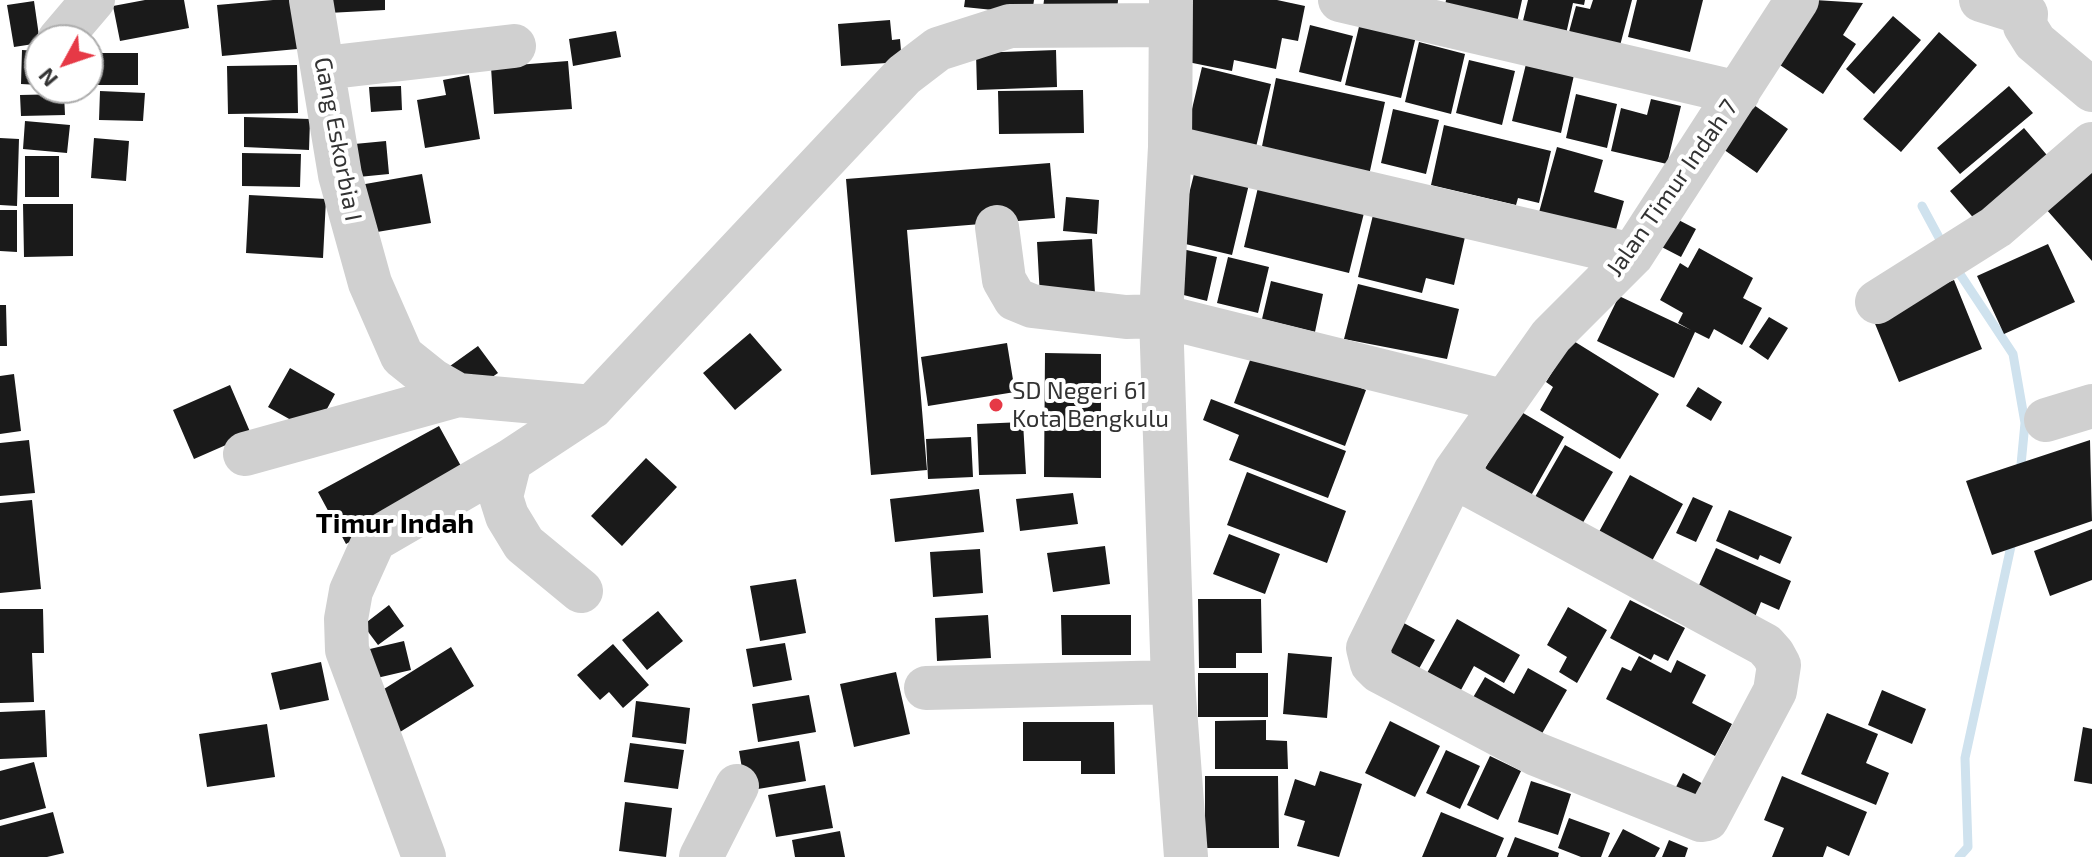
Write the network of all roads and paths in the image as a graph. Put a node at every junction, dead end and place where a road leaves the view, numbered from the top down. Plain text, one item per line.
1 (93, 0) edge
2 (311, 0) edge
3 (1340, 0) edge
4 (1797, 0) edge
5 (1981, 0) edge
6 (2032, 7) edge
7 (1169, 13) edge
8 (73, 24) edge
9 (514, 46) dead end
10 (324, 68) junction
11 (2092, 90) edge
12 (1738, 93) junction
13 (2092, 144) edge
14 (1170, 147) junction
15 (997, 227) dead end
16 (1632, 255) junction
17 (1877, 302) dead end
18 (1161, 316) junction
19 (458, 395) junction
20 (1503, 401) junction
21 (2092, 406) edge
22 (592, 407) junction
23 (2046, 420) dead end
24 (245, 454) dead end
25 (510, 461) junction
26 (1455, 472) junction
27 (581, 591) dead end
28 (1173, 682) junction
29 (926, 688) dead end
30 (737, 786) dead end
31 (424, 857) edge
32 (701, 857) edge
33 (1186, 857) edge

1 - 8 street
2 - 10 street, Gang Eskorbia I
3 - 12 street
4 - 12 street, Jalan Timur Indah 7
5 - 6 street
6 - 11 street
7 - 14 street
7 - 22 street
9 - 10 street
10 - 19 street, Gang Eskorbia I
12 - 16 street, Jalan Timur Indah 7
13 - 17 street
14 - 16 street
14 - 18 street
15 - 18 street
16 - 20 street, Jalan Timur Indah 7
18 - 20 street
18 - 28 street
19 - 22 street, Gang Eskorbia I
19 - 24 street
20 - 26 street, Jalan Timur Indah 7
21 - 23 street
22 - 25 street
25 - 27 street
25 - 31 street
26 - 26 street, Jalan Timur Indah 7
28 - 29 street
28 - 33 street
30 - 32 street

